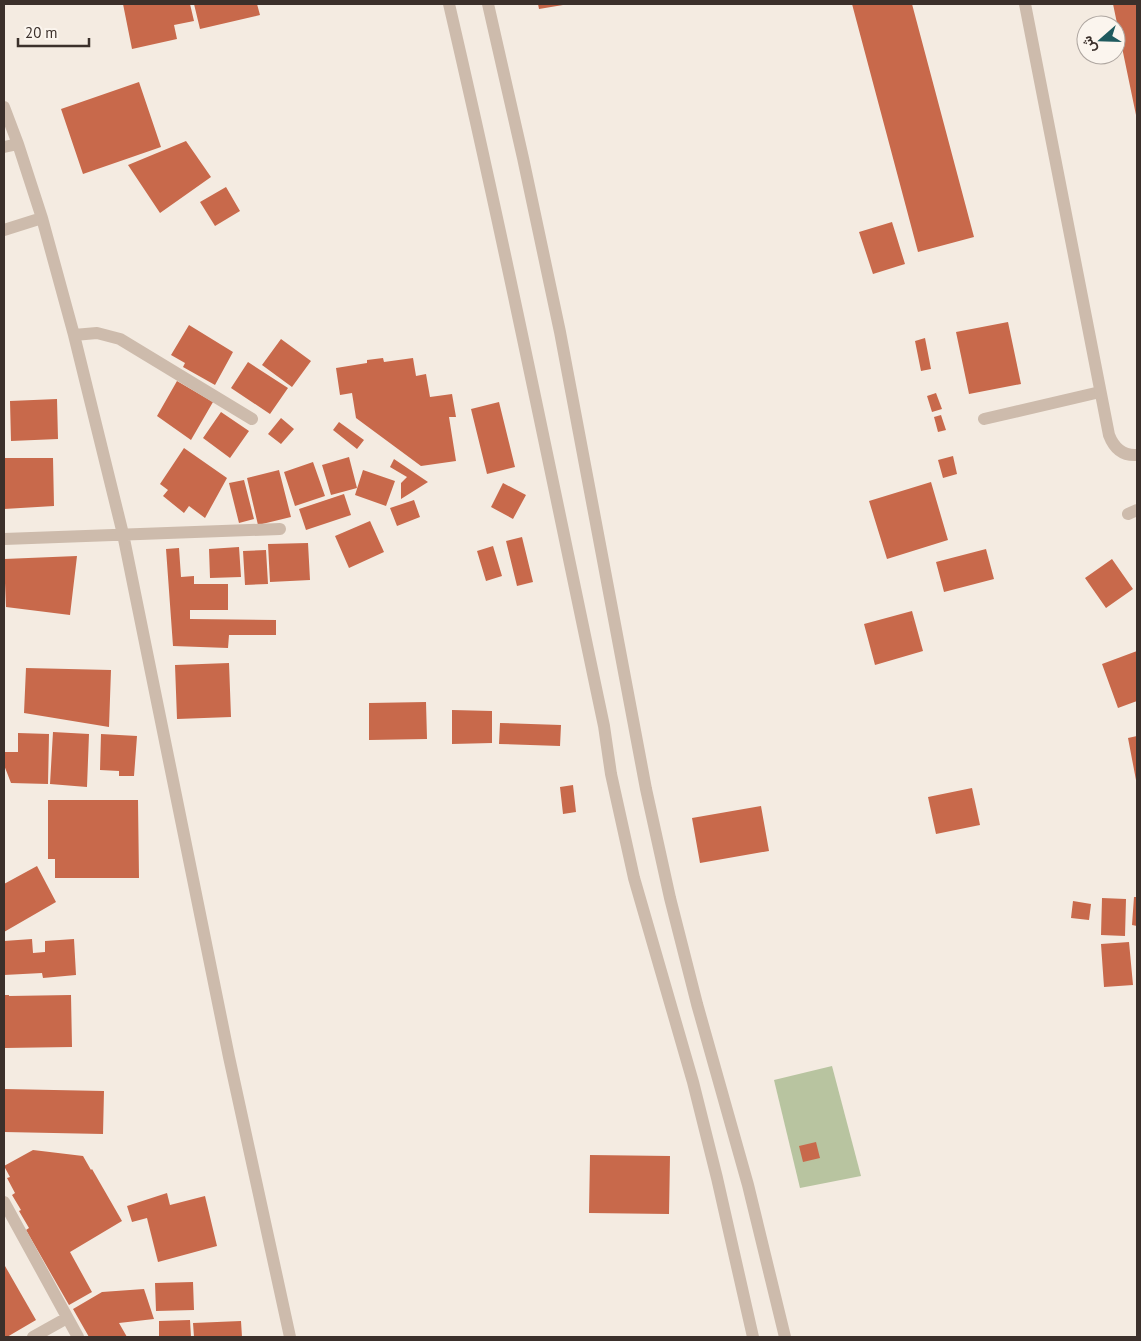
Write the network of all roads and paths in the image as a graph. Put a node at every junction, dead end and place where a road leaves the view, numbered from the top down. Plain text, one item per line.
1 (449, 4) edge
2 (488, 4) edge
3 (1025, 4) edge
4 (4, 107) edge
5 (18, 144) junction
6 (4, 147) edge
7 (42, 218) junction
8 (4, 230) edge
9 (74, 334) junction
10 (1100, 392) junction
11 (252, 419) dead end
12 (984, 419) dead end
13 (1137, 455) edge
14 (280, 529) dead end
15 (123, 534) junction
16 (4, 539) edge
17 (4, 1202) edge
18 (67, 1318) junction
19 (33, 1337) edge
20 (78, 1337) edge
21 (290, 1337) edge
22 (753, 1337) edge
23 (785, 1337) edge

1 - 22 street
2 - 23 street
3 - 10 street
4 - 5 street
5 - 6 street
5 - 7 street
7 - 8 street
7 - 9 street
9 - 11 street
9 - 15 street
10 - 12 street
10 - 13 street
14 - 15 street
15 - 16 street
15 - 21 street
17 - 18 street
18 - 19 street
18 - 20 street

